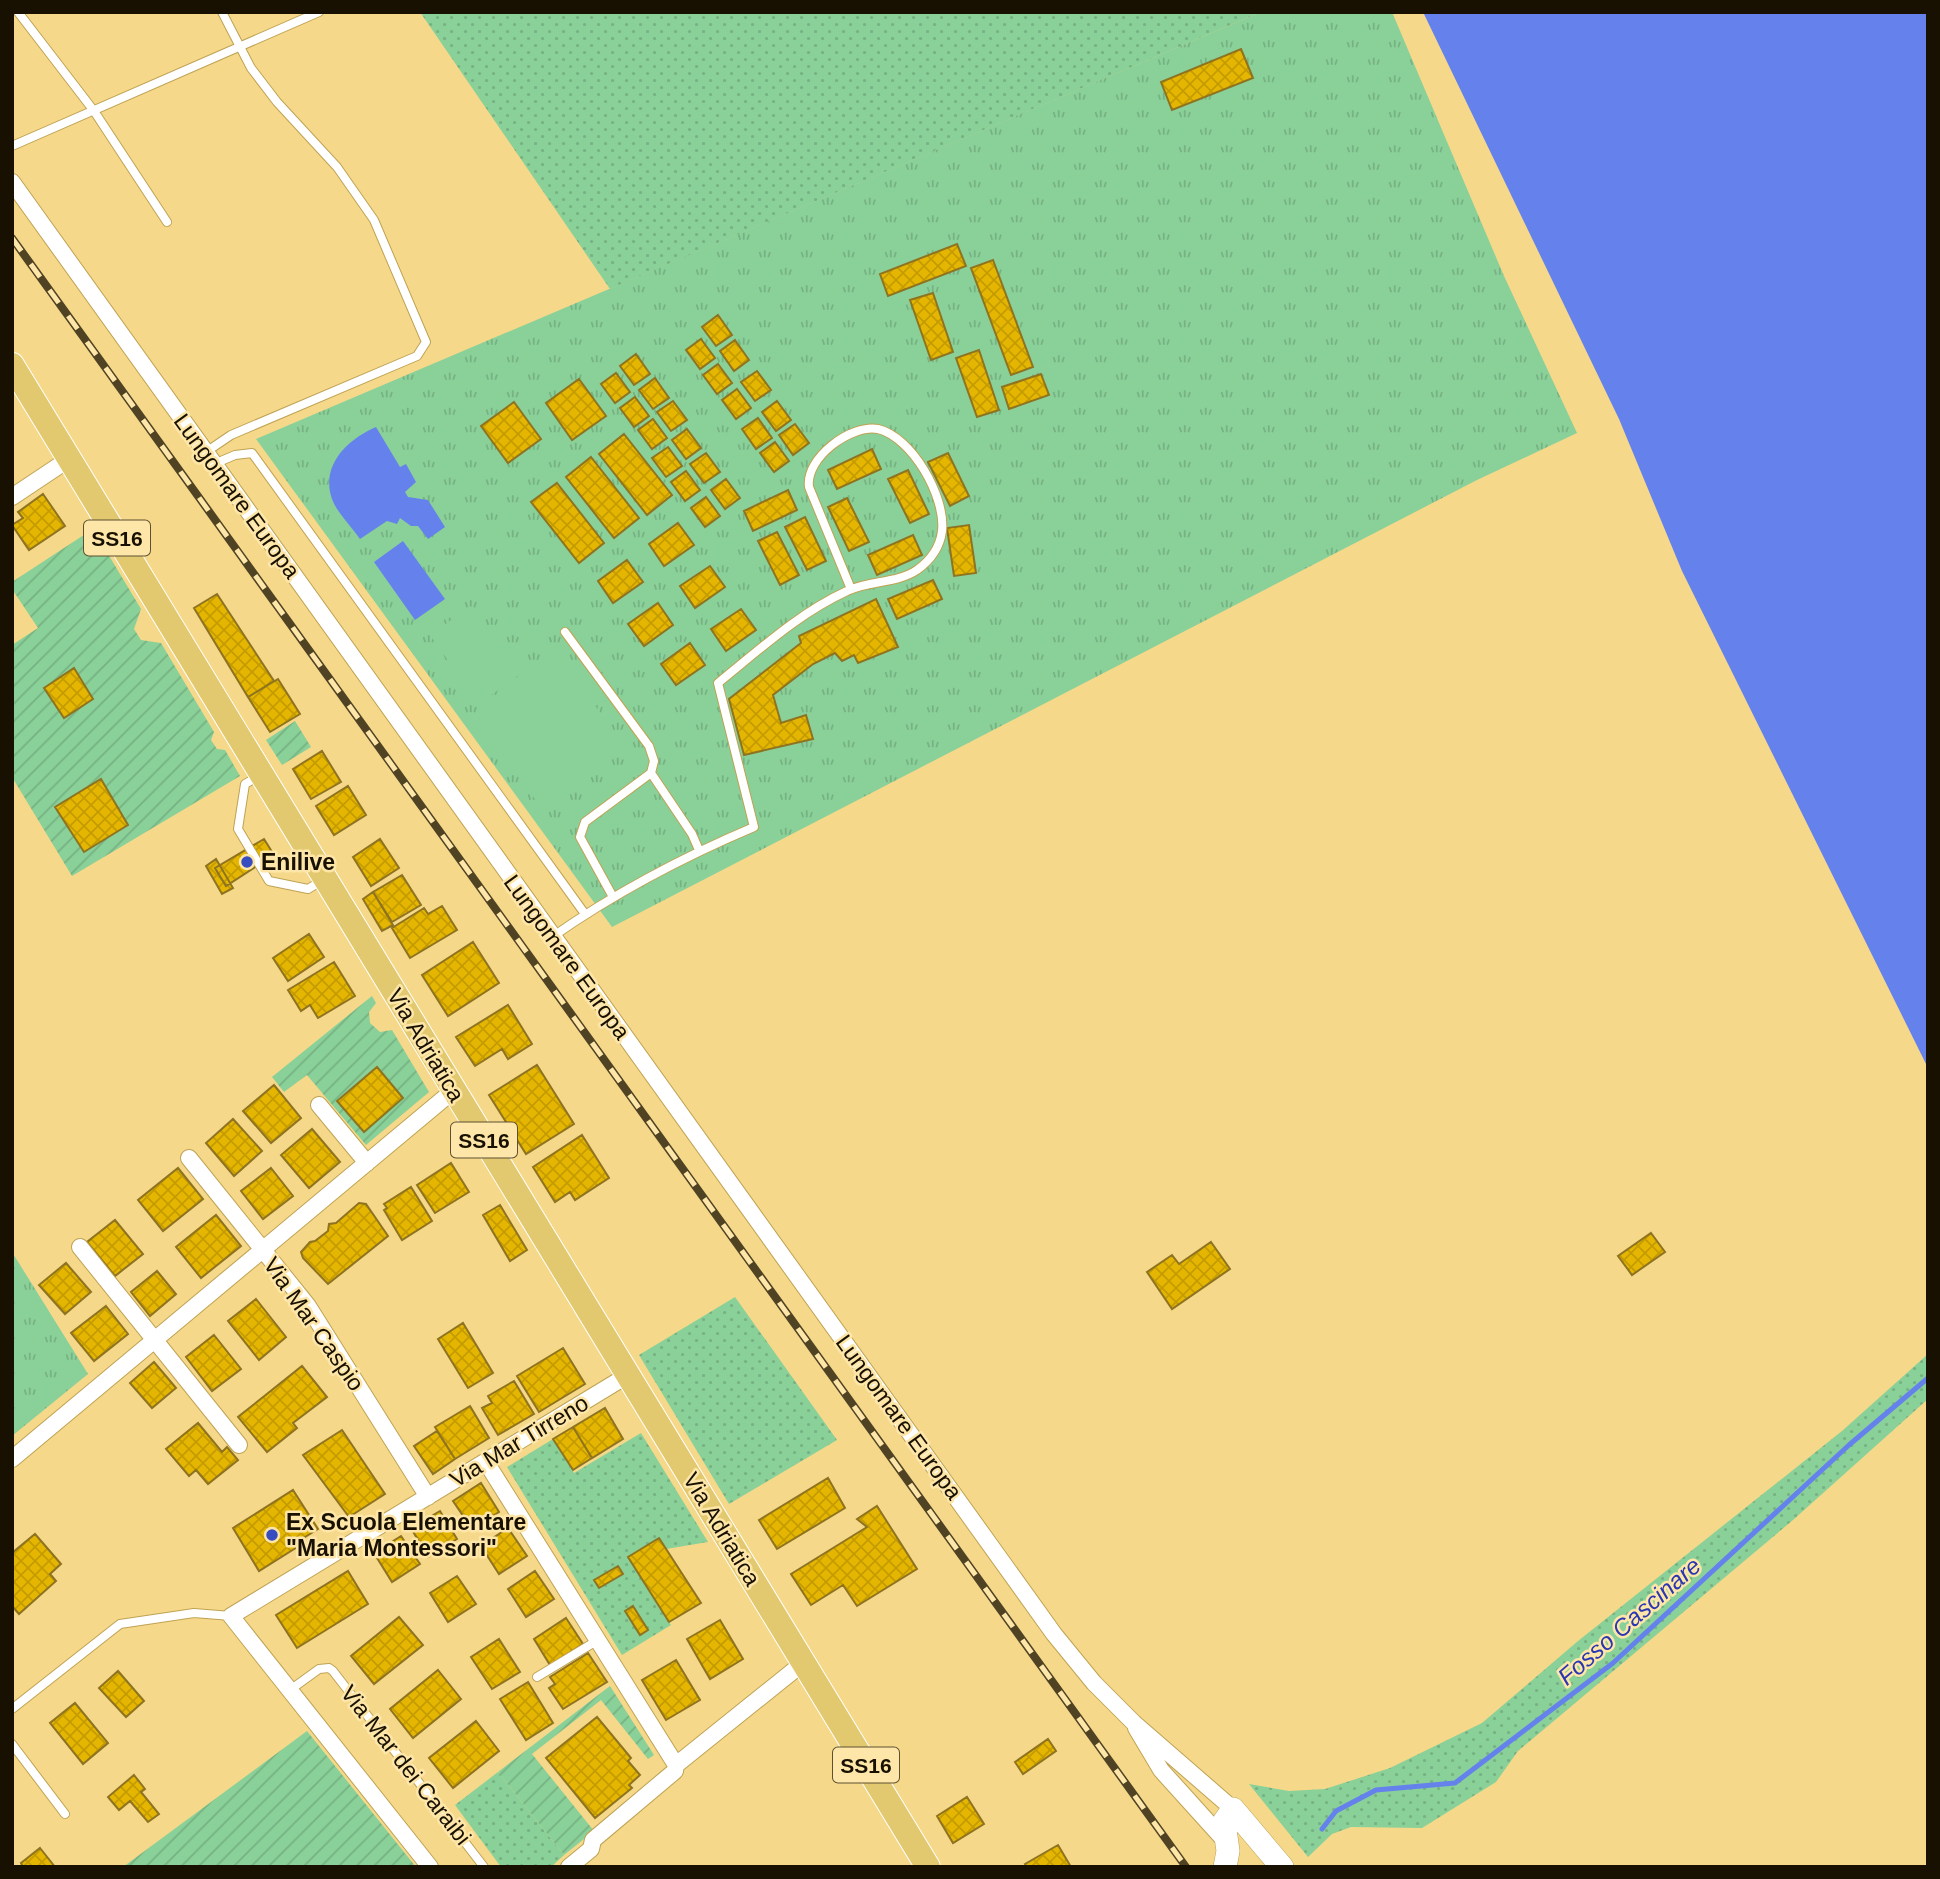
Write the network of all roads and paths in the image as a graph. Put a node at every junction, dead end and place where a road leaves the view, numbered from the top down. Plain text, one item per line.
1 (18, 12) edge
2 (222, 12) edge
3 (319, 12) edge
4 (239, 47) junction
5 (94, 111) junction
6 (12, 146) edge
7 (12, 182) edge
8 (167, 222) dead end
9 (12, 365) edge
10 (210, 458) junction
11 (69, 460) junction
12 (12, 497) edge
13 (851, 589) junction
14 (565, 632) dead end
15 (651, 773) junction
16 (261, 774) junction
17 (699, 850) junction
18 (325, 879) junction
19 (613, 897) junction
20 (585, 914) junction
21 (552, 937) junction
22 (454, 1090) junction
23 (319, 1105) dead end
24 (189, 1158) dead end
25 (367, 1163) junction
26 (80, 1247) dead end
27 (263, 1251) junction
28 (156, 1341) junction
29 (628, 1375) junction
30 (239, 1446) dead end
31 (12, 1459) edge
32 (486, 1462) junction
33 (428, 1497) junction
34 (231, 1616) junction
35 (598, 1640) junction
36 (803, 1663) junction
37 (537, 1677) dead end
38 (290, 1690) junction
39 (12, 1709) edge
40 (1133, 1723) junction
41 (12, 1744) edge
42 (676, 1765) junction
43 (1233, 1809) junction
44 (65, 1814) dead end
45 (1226, 1842) junction
46 (430, 1867) edge
47 (484, 1867) edge
48 (569, 1867) edge
49 (928, 1867) edge
50 (1225, 1867) edge
51 (1282, 1867) edge

1 - 5 lane
2 - 4 lane
3 - 4 lane
4 - 5 lane
4 - 10 lane
5 - 6 lane
5 - 8 lane
7 - 10 street, Lungomare Europa
9 - 11 main road, Via Adriatica / SS16
10 - 20 lane
10 - 21 street, Lungomare Europa
11 - 12 street
11 - 16 main road, Via Adriatica / SS16
13 - 13 lane
13 - 17 lane
14 - 15 lane
15 - 17 lane
15 - 19 lane
16 - 18 main road, Via Adriatica / SS16
16 - 18 lane
17 - 19 lane
18 - 22 main road, Via Adriatica / SS16
19 - 20 lane
20 - 21 lane
21 - 40 street, Lungomare Europa
22 - 25 street
22 - 29 main road, Via Adriatica / SS16
23 - 25 street
24 - 27 street, Via Mar Caspio
25 - 27 street
26 - 28 street
27 - 28 street
27 - 33 street, Via Mar Caspio
28 - 30 street
28 - 31 street
29 - 32 street, Via Mar Tirreno
29 - 36 main road, Via Adriatica / SS16
32 - 33 street, Via Mar Tirreno
32 - 35 street
33 - 34 street, Via Mar Tirreno
34 - 38 street, Via Mar dei Caraibi
34 - 39 lane
35 - 37 lane
35 - 42 street
36 - 42 street
36 - 49 main road, Via Adriatica / SS16
38 - 46 street, Via Mar dei Caraibi
38 - 47 lane, Via Mar dei Caraibi
40 - 43 street, Lungomare Europa
40 - 45 street, Lungomare Europa
41 - 44 lane
42 - 48 street
43 - 45 street
43 - 51 street, Lungomare Europa
45 - 50 street

